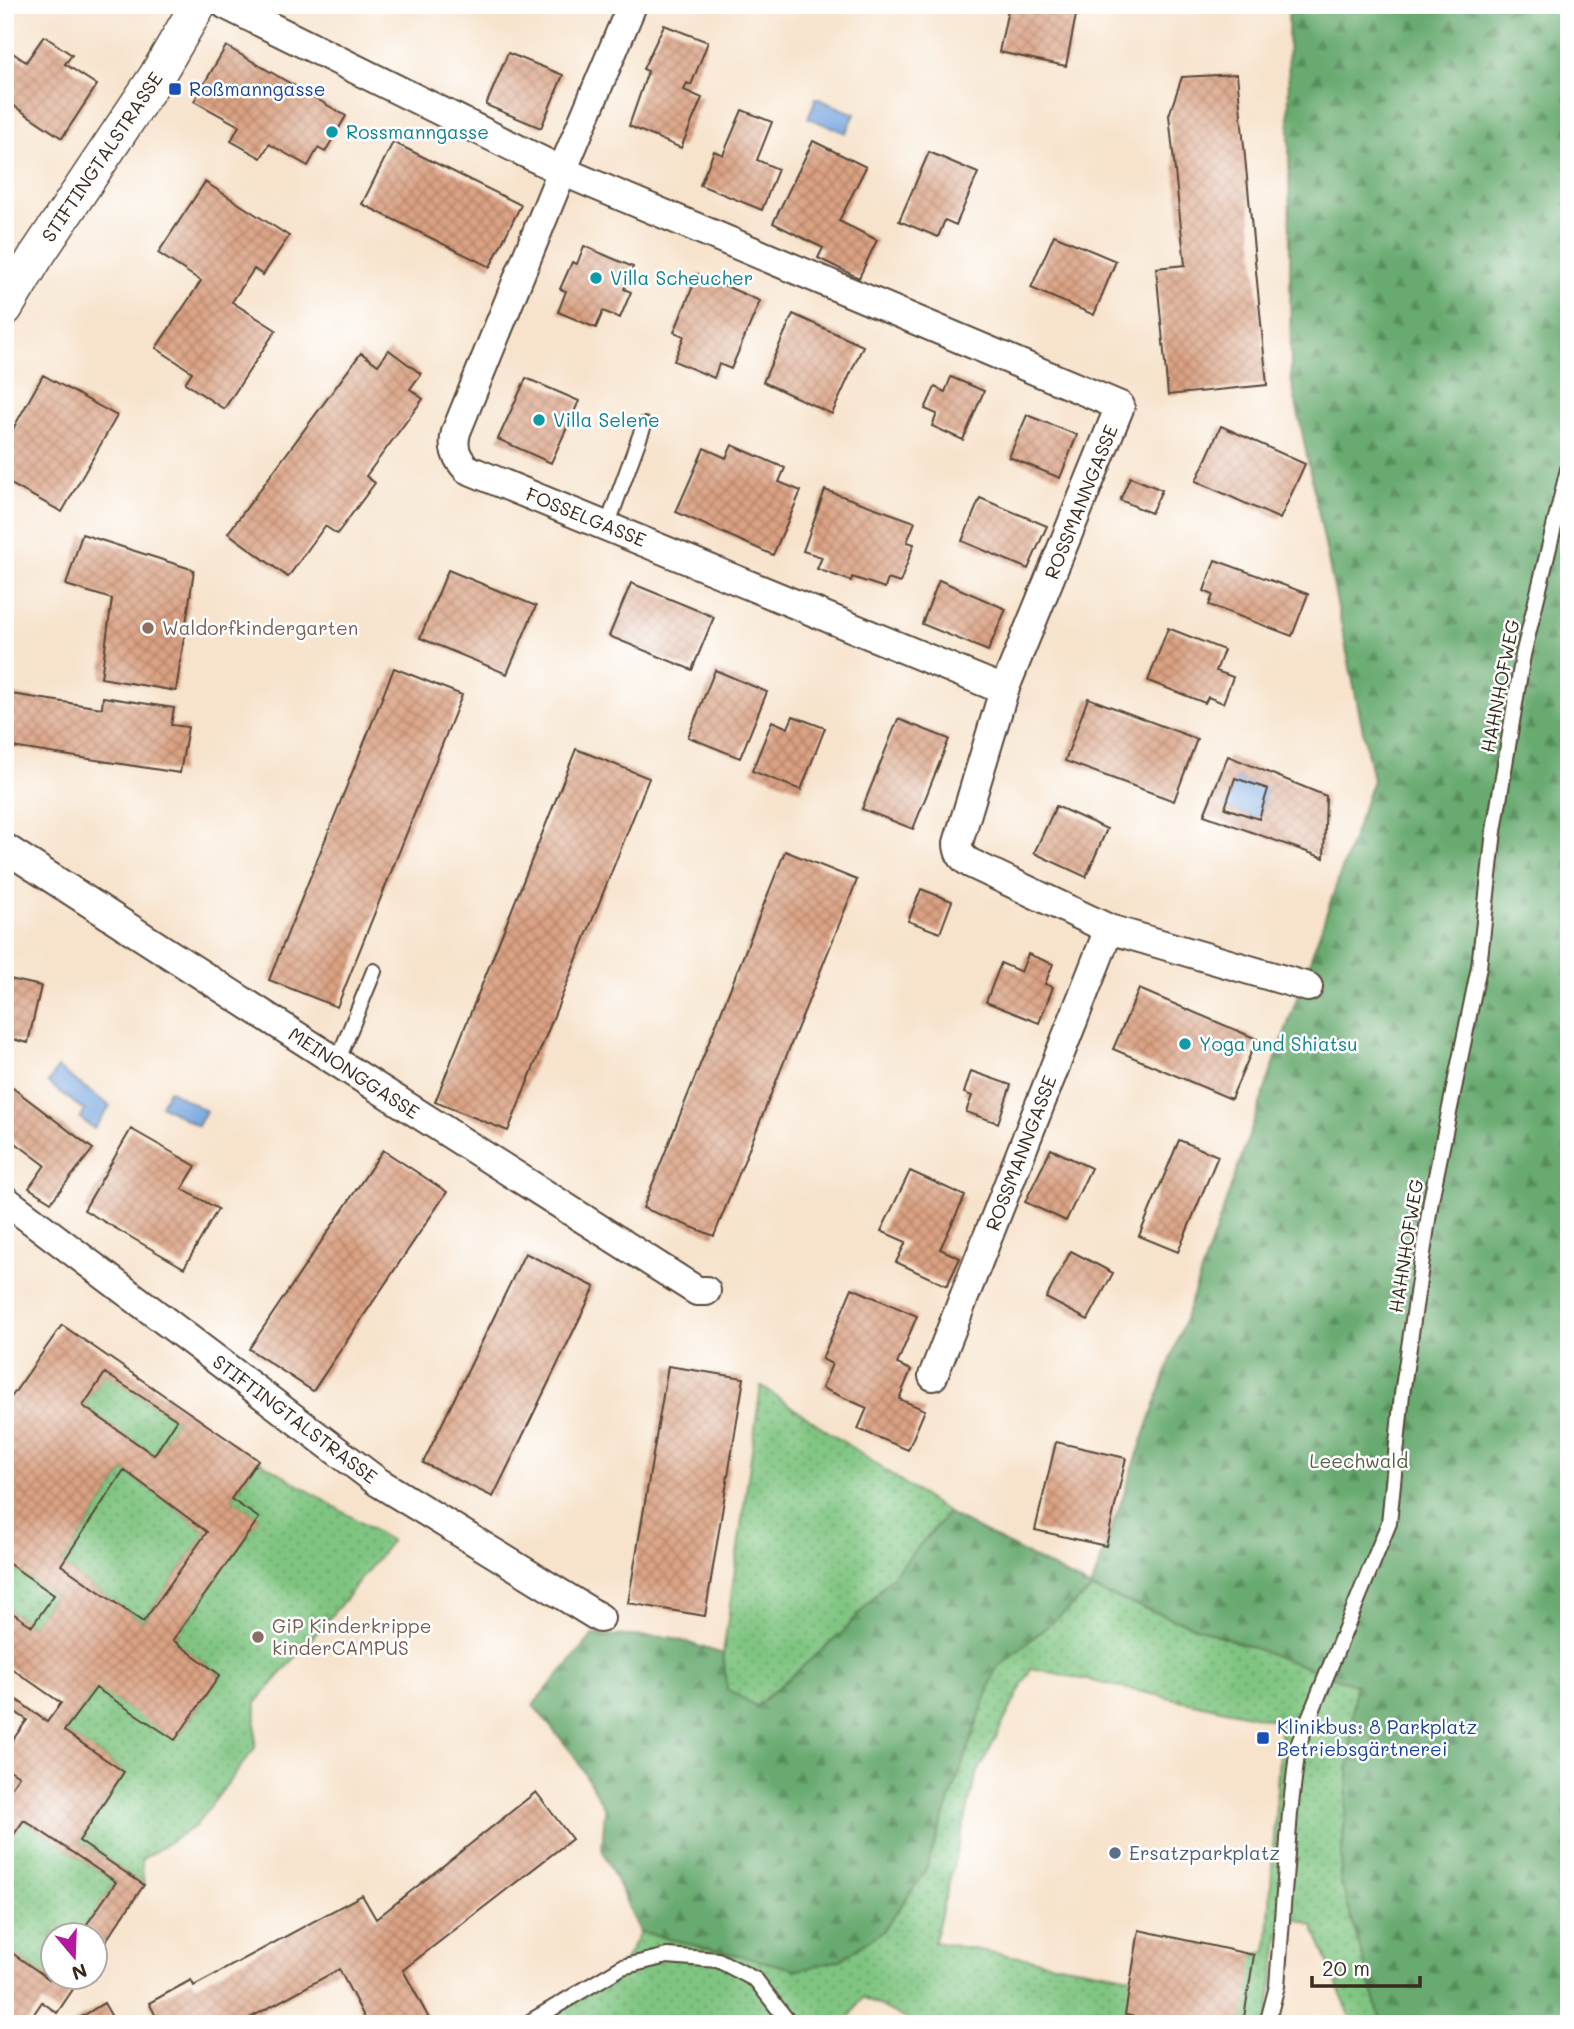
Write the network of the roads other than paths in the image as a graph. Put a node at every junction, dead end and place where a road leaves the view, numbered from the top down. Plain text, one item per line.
1 (198, 5) edge
2 (226, 5) edge
3 (632, 5) edge
4 (562, 170) junction
5 (5, 308) edge
6 (643, 425) dead end
7 (1569, 465) edge
8 (607, 526) junction
9 (1004, 690) junction
10 (5, 848) edge
11 (1109, 929) junction
12 (374, 971) dead end
13 (1308, 987) dead end
14 (337, 1062) junction
15 (5, 1200) edge
16 (706, 1291) dead end
17 (933, 1376) dead end
18 (600, 1618) dead end
19 (526, 2024) edge
20 (790, 2024) edge
21 (1267, 2024) edge

1 - 5 street, STIFTINGTALSTRASSE
2 - 4 street, ROSSMANNGASSE
3 - 4 street
4 - 8 street, FOSSELGASSE
4 - 9 street, ROSSMANNGASSE
6 - 8 lane
7 - 21 lane, HAHNHOFWEG
8 - 9 street, FOSSELGASSE
9 - 11 street, ROSSMANNGASSE
10 - 14 street, MEINONGGASSE
11 - 13 street, ROSSMANNGASSE
11 - 17 street, ROSSMANNGASSE
12 - 14 lane
14 - 16 street, MEINONGGASSE
15 - 18 street, STIFTINGTALSTRASSE
19 - 20 lane

